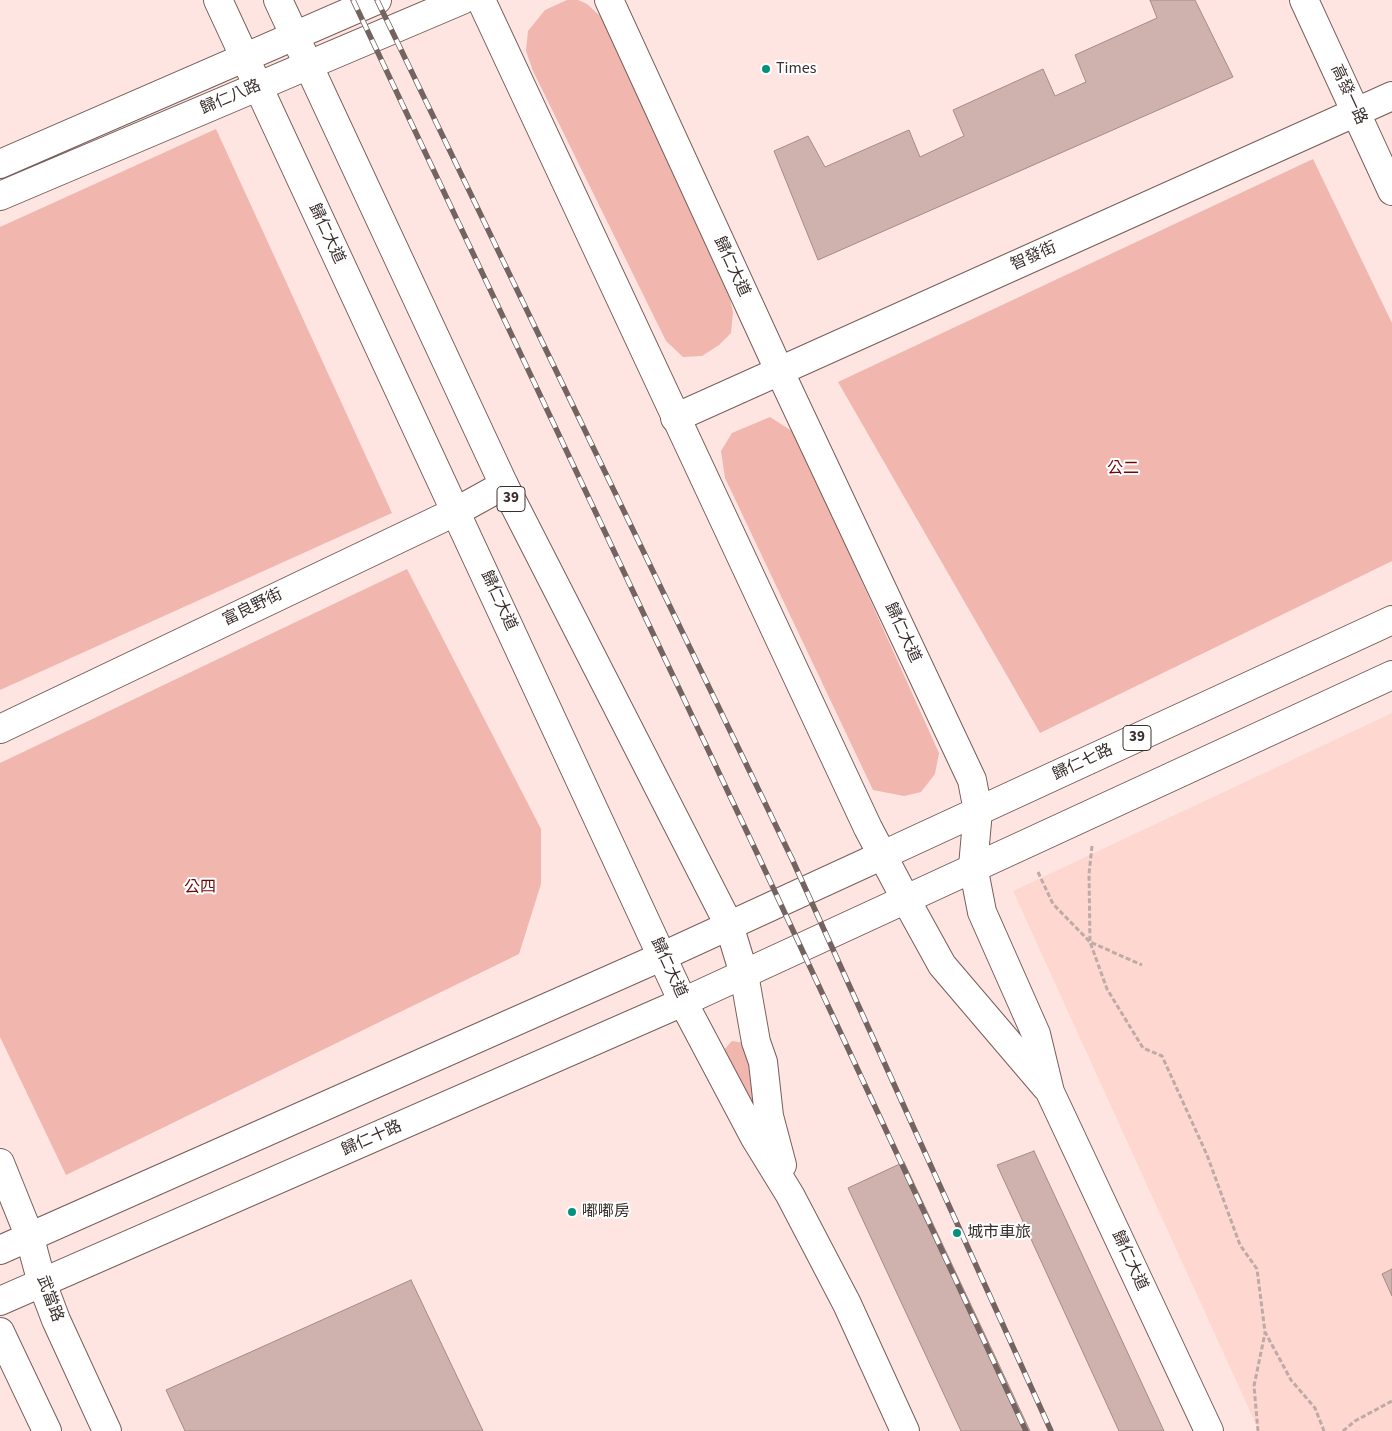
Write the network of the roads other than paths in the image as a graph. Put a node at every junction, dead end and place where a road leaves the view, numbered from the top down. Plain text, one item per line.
1 (218, 0) edge
2 (278, 0) edge
3 (378, 0) edge
4 (462, 0) edge
5 (481, 0) edge
6 (609, 0) edge
7 (1304, 0) edge
8 (295, 37) junction
9 (245, 58) junction
10 (309, 65) junction
11 (258, 87) junction
12 (1392, 96) edge
13 (1357, 112) junction
14 (0, 164) edge
15 (1392, 191) edge
16 (0, 196) edge
17 (779, 370) junction
18 (676, 418) junction
19 (504, 485) junction
20 (456, 511) junction
21 (1392, 620) edge
22 (1392, 675) edge
23 (0, 729) edge
24 (978, 811) junction
25 (883, 855) junction
26 (974, 866) junction
27 (905, 898) junction
28 (729, 926) junction
29 (663, 956) junction
30 (744, 974) junction
31 (683, 1002) junction
32 (1050, 1092) junction
33 (0, 1163) edge
34 (790, 1195) junction
35 (29, 1235) junction
36 (0, 1250) edge
37 (42, 1282) junction
38 (0, 1301) edge
39 (0, 1332) edge
40 (47, 1431) edge
41 (107, 1431) edge
42 (905, 1431) edge
43 (1209, 1431) edge

1 - 9 street, 歸仁大道
2 - 8 street, 歸仁大道 / 39
3 - 8 street, 歸仁八路
4 - 10 street, 歸仁八路
5 - 18 street, 歸仁大道
6 - 17 street, 歸仁大道
7 - 13 street, 高發一路
8 - 9 street, 歸仁八路
8 - 10 street, 歸仁大道 / 39
9 - 11 street, 歸仁大道
9 - 14 street, 歸仁八路
10 - 11 street, 歸仁八路
10 - 19 street, 歸仁大道 / 39
11 - 16 street, 歸仁八路
11 - 20 street, 歸仁大道
12 - 13 street, 智發街
13 - 15 street, 高發一路
13 - 17 street, 智發街
17 - 18 street, 智發街
17 - 24 street, 歸仁大道
18 - 25 street, 歸仁大道
19 - 20 street, 富良野街
19 - 28 street, 歸仁大道 / 39
20 - 23 street, 富良野街
20 - 29 street, 歸仁大道
21 - 24 street, 歸仁七路 / 39
22 - 26 street
24 - 25 street, 歸仁七路 / 39
24 - 26 street, 歸仁大道
25 - 27 street, 歸仁大道
25 - 28 street, 歸仁七路
26 - 27 street
26 - 32 street, 歸仁大道
27 - 30 street, 歸仁十路
27 - 32 street, 歸仁大道
28 - 29 street
28 - 30 street, 歸仁大道 / 39
29 - 31 street, 歸仁大道
29 - 35 street
30 - 31 street, 歸仁十路
30 - 34 street, 歸仁大道
31 - 34 street, 歸仁大道
31 - 37 street, 歸仁十路
32 - 43 street, 歸仁大道
33 - 35 street, 武當路
34 - 42 street, 歸仁大道
35 - 36 street
35 - 37 street, 武當路
37 - 38 street, 歸仁十路
37 - 41 street, 武當路
39 - 40 street

